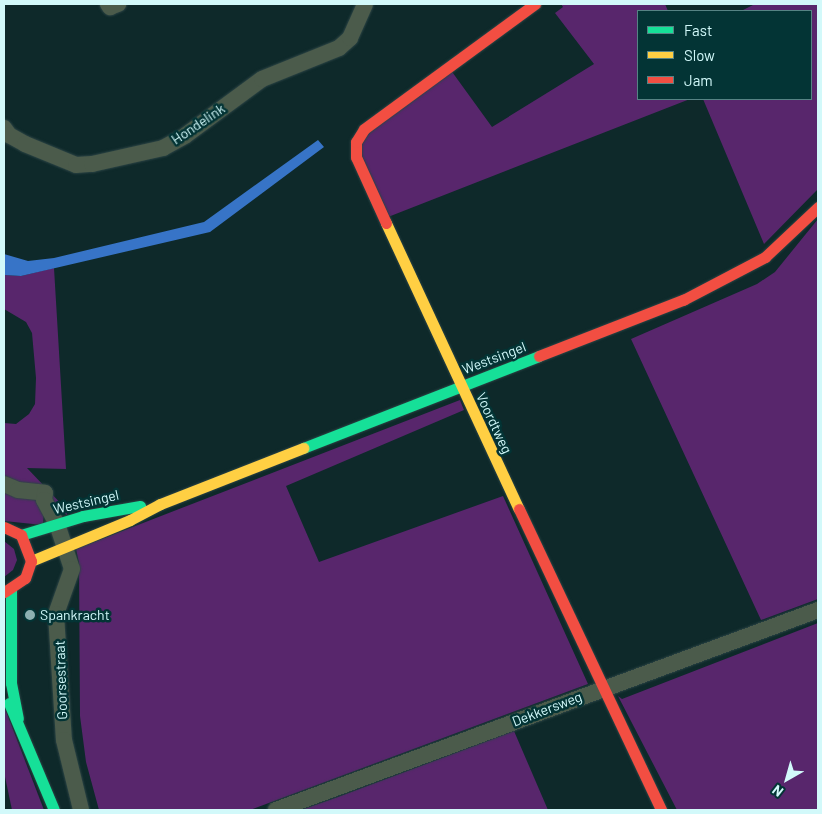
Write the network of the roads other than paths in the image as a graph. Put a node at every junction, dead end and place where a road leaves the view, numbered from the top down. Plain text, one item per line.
1 (108, 4) edge
2 (118, 4) edge
3 (365, 4) edge
4 (535, 4) edge
5 (4, 128) edge
6 (818, 206) edge
7 (460, 388) junction
8 (4, 484) edge
9 (160, 504) junction
10 (57, 524) junction
11 (4, 527) edge
12 (20, 535) junction
13 (65, 547) junction
14 (31, 561) junction
15 (7, 591) edge
16 (818, 610) edge
17 (602, 688) junction
18 (4, 691) edge
19 (18, 718) junction
20 (54, 810) edge
21 (81, 810) edge
22 (276, 810) edge
23 (660, 810) edge

1 - 2 street
3 - 5 street, Hondelink
4 - 7 main road, Voordtweg
6 - 7 main road, Westsingel
7 - 9 main road, Westsingel
7 - 17 main road, Voordtweg
8 - 10 street, Goorsestraat
9 - 10 main road, Westsingel
9 - 13 main road, Westsingel
10 - 12 main road, Westsingel
10 - 13 street, Goorsestraat
11 - 12 main road
12 - 14 main road
13 - 14 main road, Westsingel
13 - 21 street, Goorsestraat
14 - 15 main road
15 - 19 main road
16 - 17 street, Dekkersweg
17 - 22 street, Dekkersweg
17 - 23 main road, Voordtweg
18 - 19 main road
19 - 20 main road

